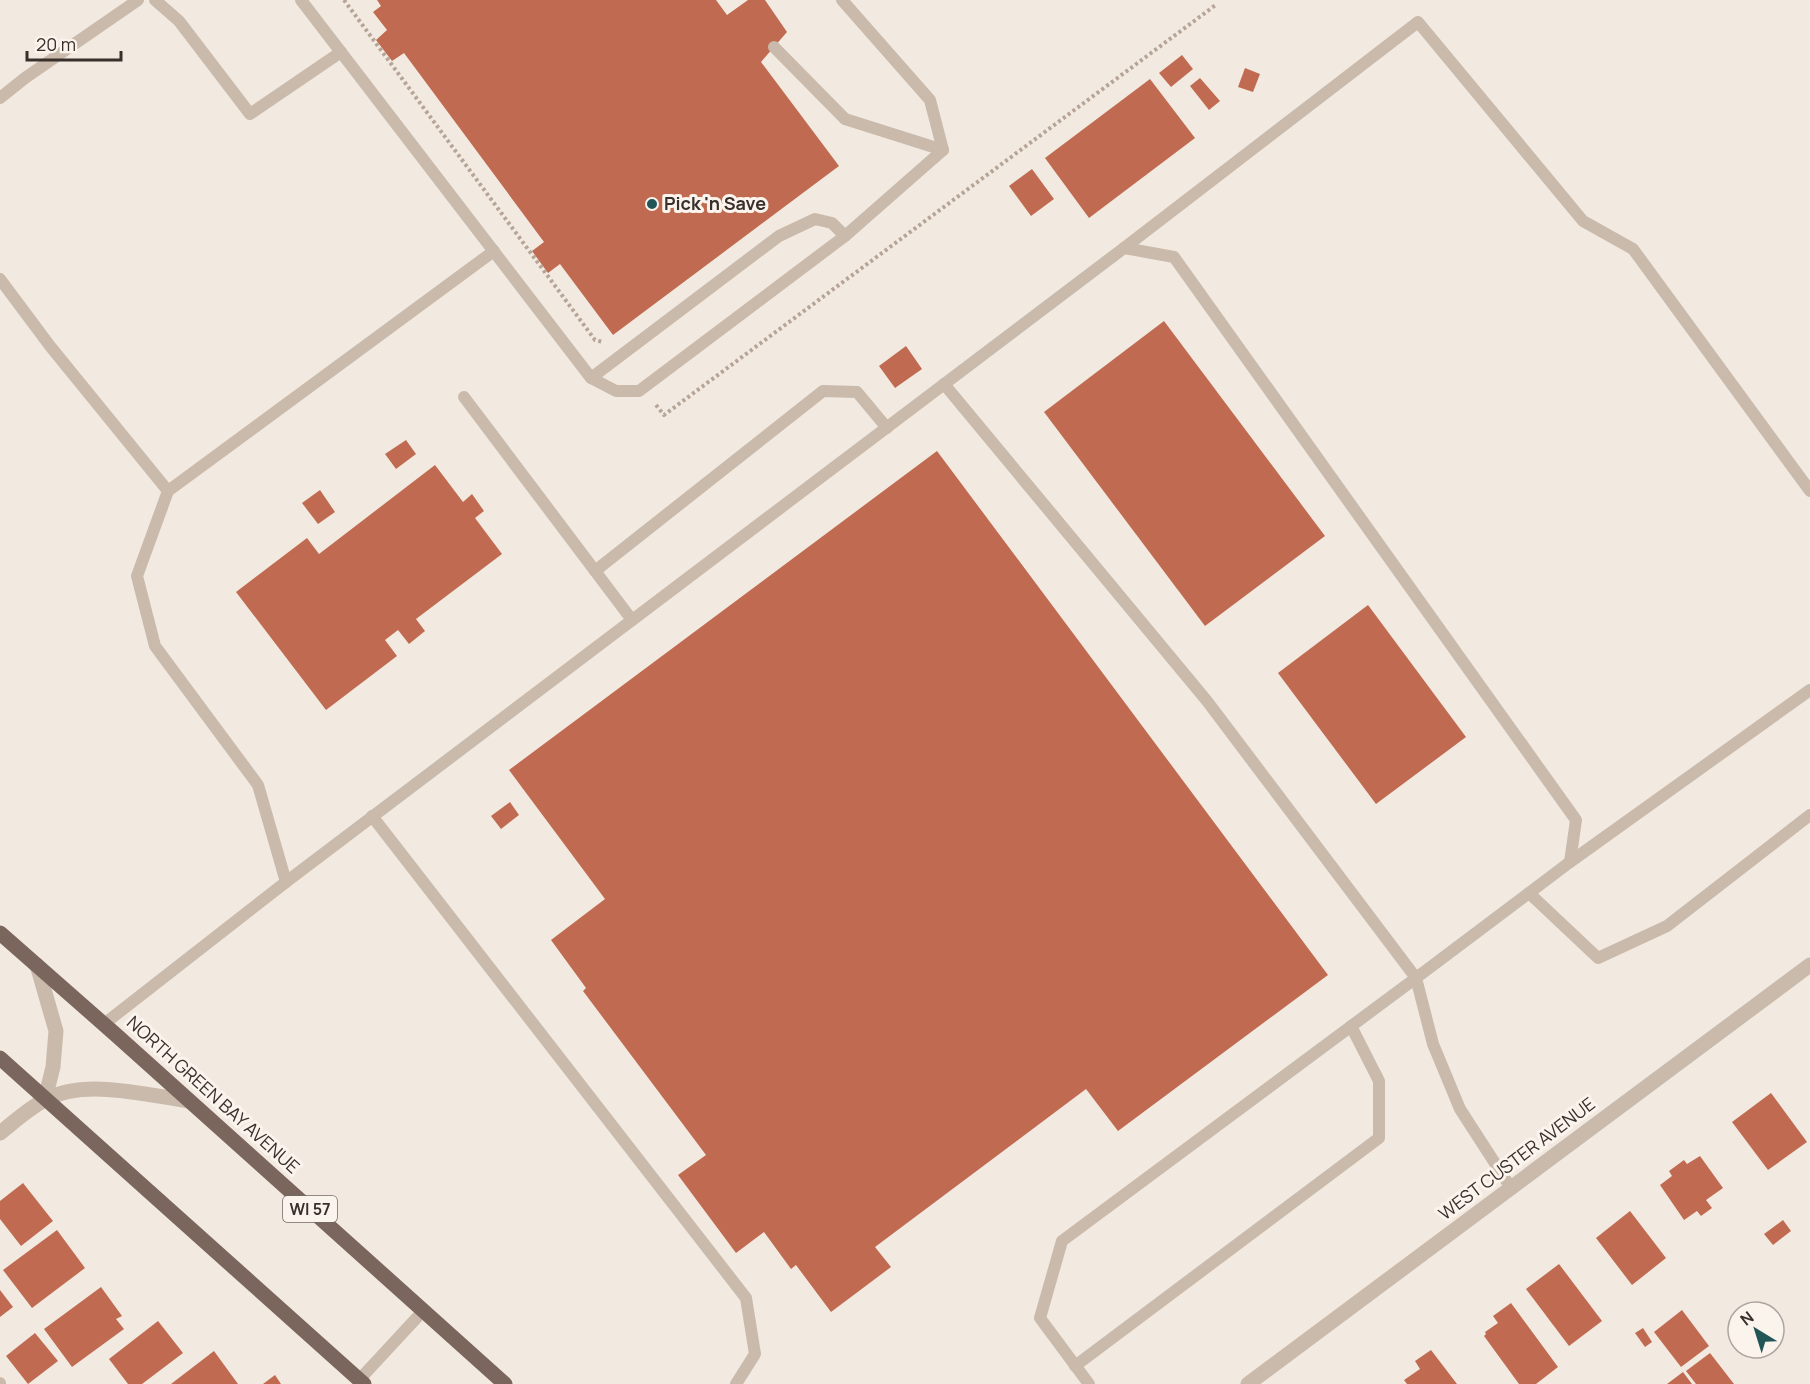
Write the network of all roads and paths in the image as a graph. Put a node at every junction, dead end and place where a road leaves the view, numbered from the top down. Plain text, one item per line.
1 (138, 0) edge
2 (155, 0) edge
3 (301, 0) edge
4 (344, 0) edge
5 (842, 0) edge
6 (1217, 4) dead end
7 (774, 46) dead end
8 (341, 52) junction
9 (0, 98) edge
10 (943, 150) junction
11 (845, 236) junction
12 (1124, 248) junction
13 (494, 251) junction
14 (0, 279) edge
15 (604, 342) dead end
16 (591, 378) junction
17 (944, 384) junction
18 (464, 397) dead end
19 (664, 415) dead end
20 (887, 428) junction
21 (168, 491) junction
22 (1810, 491) edge
23 (595, 571) junction
24 (632, 620) junction
25 (1810, 690) edge
26 (1810, 815) edge
27 (372, 816) junction
28 (1570, 862) junction
29 (286, 882) junction
30 (1529, 893) junction
31 (0, 933) edge
32 (37, 965) junction
33 (1810, 965) edge
34 (1416, 978) junction
35 (104, 1024) junction
36 (1351, 1026) junction
37 (0, 1058) edge
38 (45, 1099) junction
39 (189, 1101) junction
40 (0, 1132) edge
41 (1511, 1188) junction
42 (423, 1311) junction
43 (1076, 1366) junction
44 (362, 1382) edge
45 (505, 1384) edge
46 (736, 1384) edge
47 (1089, 1384) edge
48 (1248, 1384) edge

1 - 9 lane
2 - 8 lane
3 - 8 lane
4 - 15 path
5 - 10 lane
6 - 19 path
7 - 10 lane
8 - 13 lane
10 - 11 lane
11 - 16 lane
11 - 16 lane
12 - 17 lane
12 - 22 lane
12 - 28 lane
13 - 16 lane
13 - 21 lane
14 - 21 lane
17 - 20 lane
17 - 34 lane
18 - 23 lane
20 - 23 lane
20 - 24 lane
21 - 29 lane
23 - 24 lane
24 - 27 lane
25 - 28 lane
26 - 30 lane
27 - 29 lane
27 - 46 lane
28 - 30 lane
29 - 35 lane
30 - 34 lane
31 - 32 main road, NORTH GREEN BAY AVENUE / WI 57
32 - 35 main road, NORTH GREEN BAY AVENUE / WI 57
32 - 38 street
33 - 41 street, WEST CUSTER AVENUE
34 - 36 lane
34 - 41 lane
35 - 39 main road, NORTH GREEN BAY AVENUE / WI 57
36 - 43 lane
36 - 43 lane
37 - 38 main road
38 - 39 street
38 - 40 street
38 - 44 main road
39 - 42 main road, NORTH GREEN BAY AVENUE / WI 57
41 - 48 street, WEST CUSTER AVENUE
42 - 44 lane
42 - 45 main road, NORTH GREEN BAY AVENUE / WI 57
43 - 47 lane

